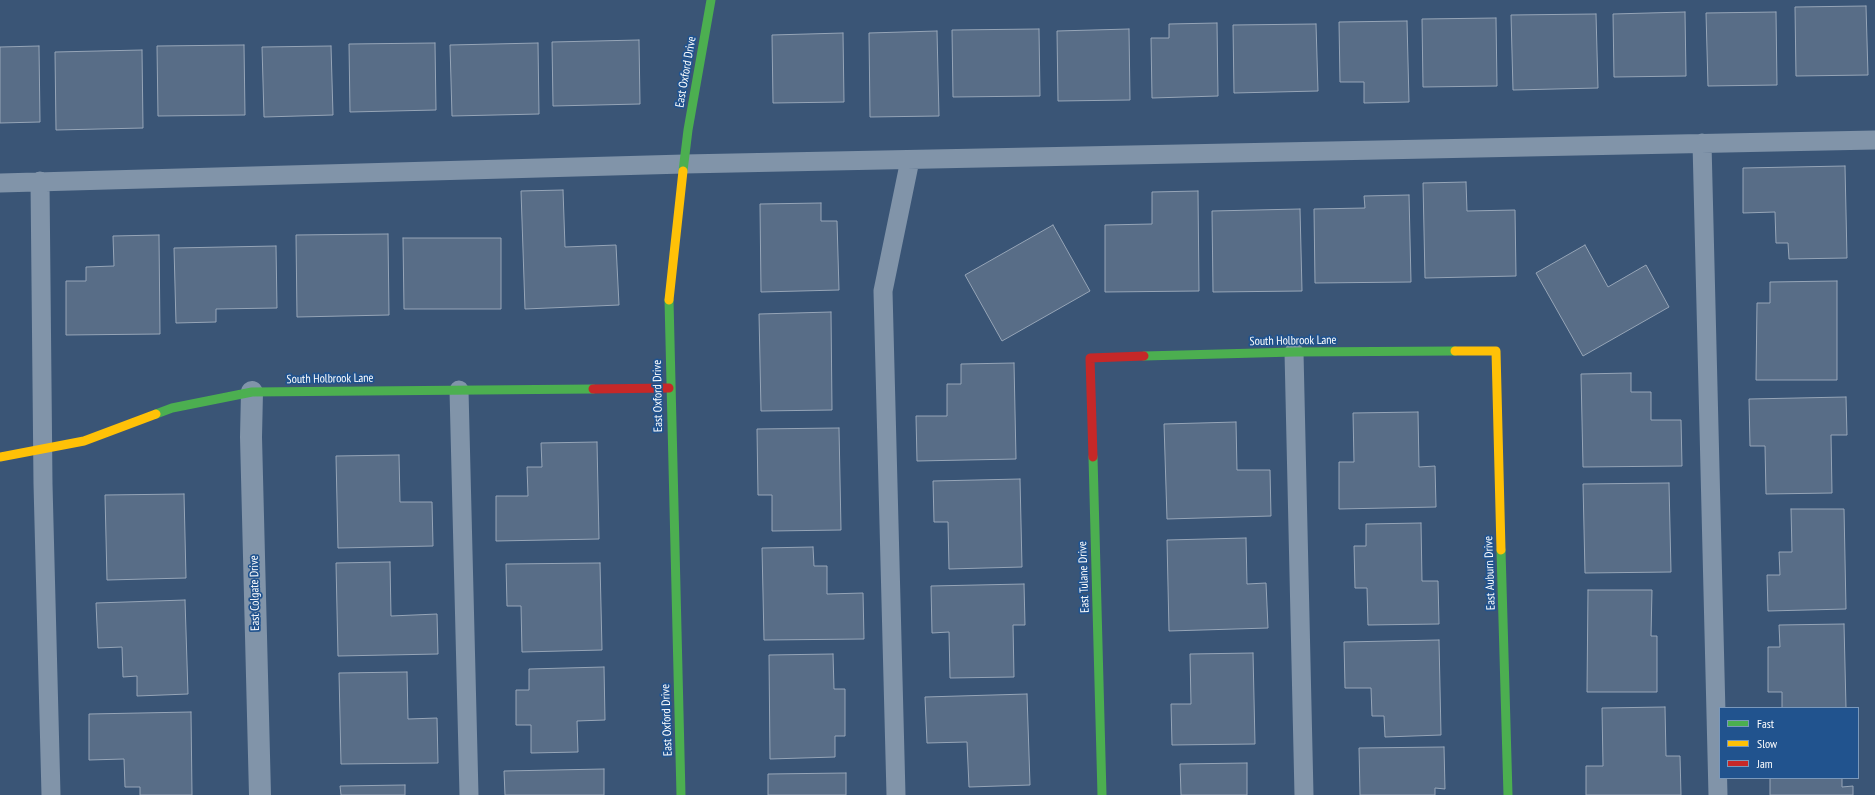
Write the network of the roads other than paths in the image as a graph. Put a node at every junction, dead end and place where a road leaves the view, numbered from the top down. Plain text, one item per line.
1 (711, 0) edge
2 (1875, 140) edge
3 (1702, 143) junction
4 (910, 160) junction
5 (684, 164) junction
6 (0, 182) edge
7 (40, 182) junction
8 (1496, 351) joint
9 (1294, 352) junction
10 (1090, 358) joint
11 (670, 388) junction
12 (459, 390) junction
13 (252, 392) junction
14 (43, 449) junction
15 (0, 457) edge
16 (51, 795) edge
17 (260, 795) edge
18 (469, 795) edge
19 (681, 795) edge
20 (896, 795) edge
21 (1102, 795) edge
22 (1304, 795) edge
23 (1508, 795) edge
24 (1718, 795) edge

1 - 5 street, East Oxford Drive
2 - 3 lane
3 - 4 lane
3 - 24 lane
4 - 5 lane
4 - 20 lane
5 - 7 lane
5 - 11 street, East Oxford Drive
6 - 7 lane
7 - 14 lane
8 - 9 street, South Holbrook Lane
8 - 23 street, East Auburn Drive
9 - 10 street, South Holbrook Lane
9 - 22 lane
10 - 21 street, East Tulane Drive
11 - 12 street, South Holbrook Lane
11 - 19 street, East Oxford Drive
12 - 13 street, South Holbrook Lane
12 - 18 lane
13 - 14 street, South Holbrook Lane
13 - 17 street, East Colgate Drive
14 - 15 street, South Holbrook Lane
14 - 16 lane

